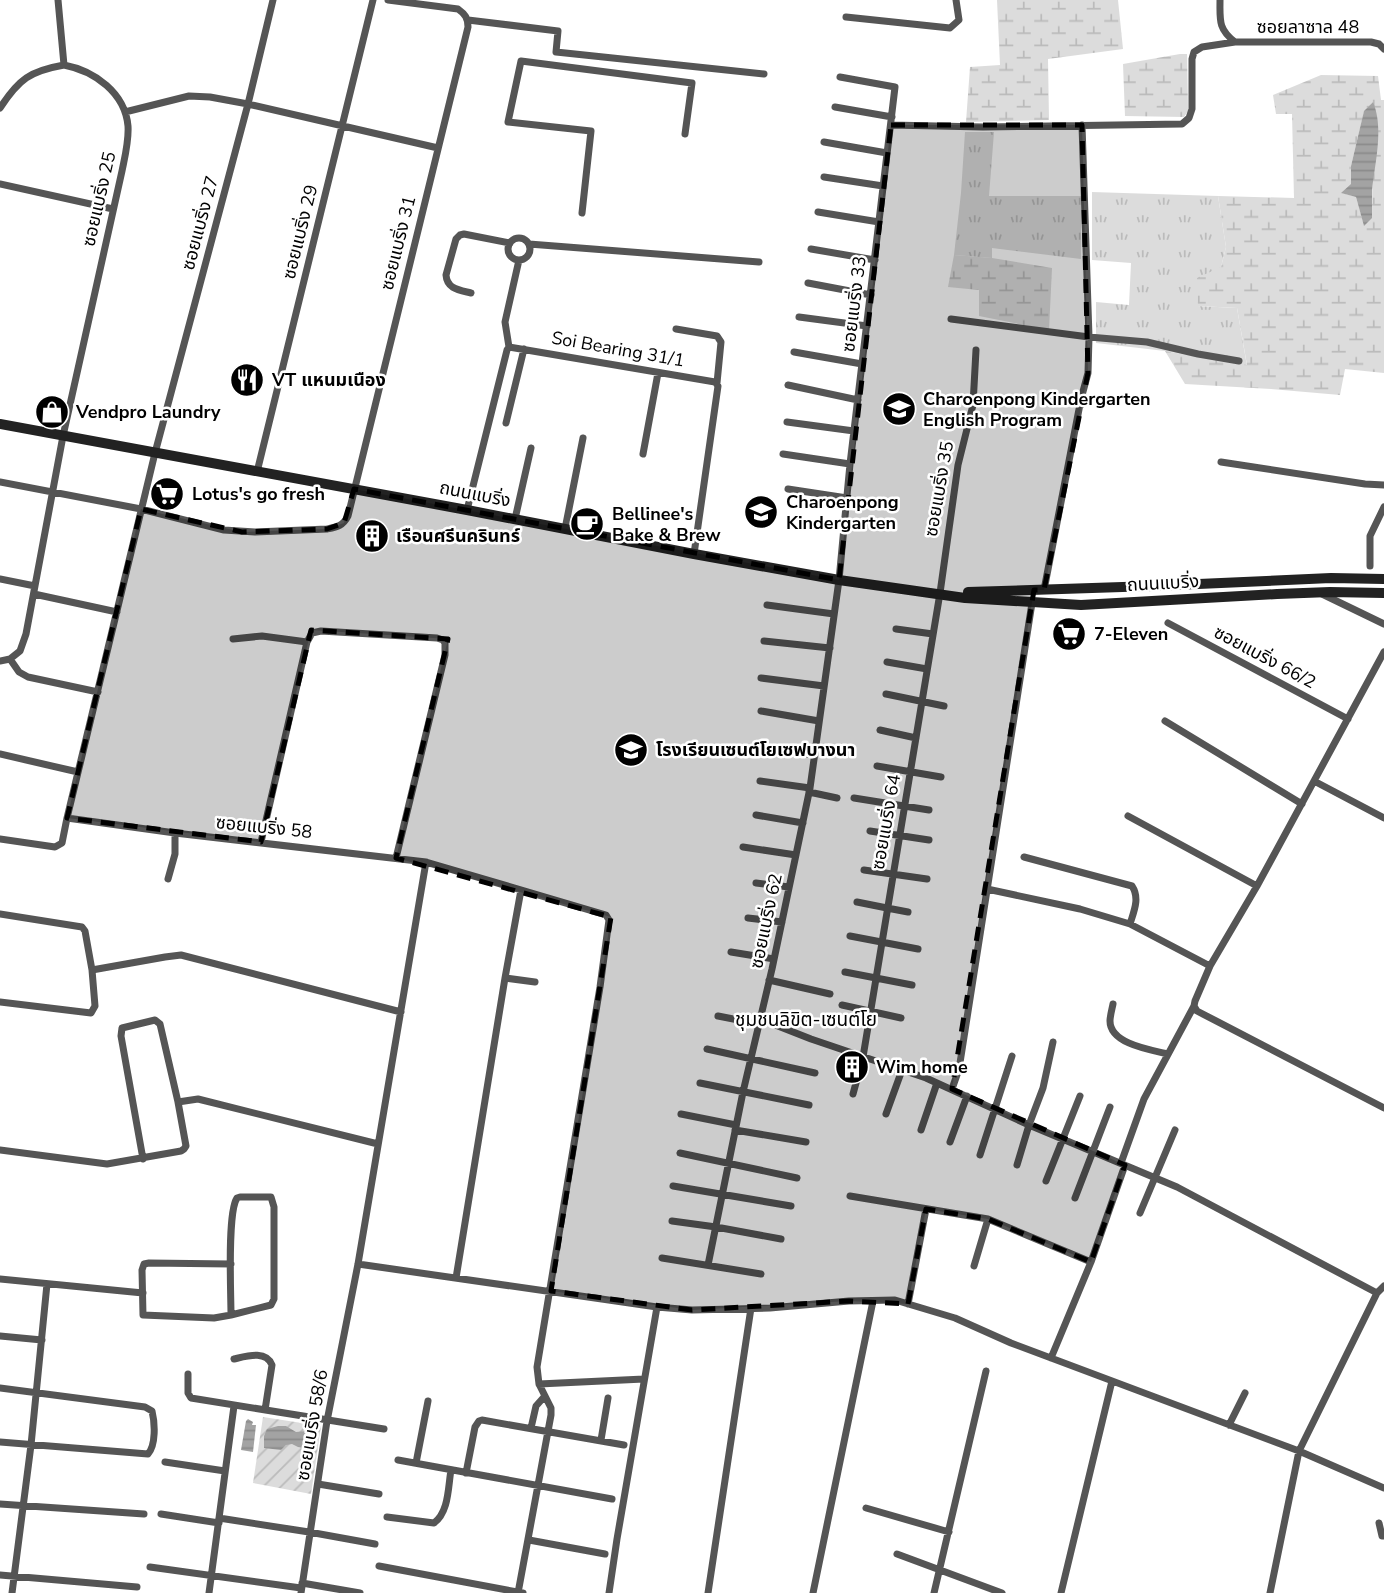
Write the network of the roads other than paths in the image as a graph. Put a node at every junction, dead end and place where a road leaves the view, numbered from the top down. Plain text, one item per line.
1 (58, 0) edge
2 (273, 0) edge
3 (373, 0) edge
4 (388, 0) edge
5 (956, 0) edge
6 (1220, 0) edge
7 (846, 17) dead end
8 (468, 20) junction
9 (1234, 42) junction
10 (1384, 49) edge
11 (64, 65) junction
12 (764, 74) dead end
13 (840, 77) dead end
14 (248, 104) junction
15 (835, 107) dead end
16 (0, 108) edge
17 (125, 112) junction
18 (891, 121) junction
19 (1082, 125) junction
20 (342, 127) junction
21 (685, 134) dead end
22 (824, 142) dead end
23 (438, 148) junction
24 (887, 153) junction
25 (824, 177) dead end
26 (0, 184) edge
27 (884, 186) junction
28 (113, 208) junction
29 (818, 212) dead end
30 (582, 213) dead end
31 (879, 222) junction
32 (510, 243) junction
33 (529, 244) junction
34 (811, 249) dead end
35 (519, 260) junction
36 (875, 260) junction
37 (759, 261) dead end
38 (808, 283) dead end
39 (471, 293) dead end
40 (871, 295) junction
41 (799, 317) dead end
42 (951, 318) dead end
43 (867, 326) junction
44 (676, 329) dead end
45 (1089, 338) junction
46 (509, 347) junction
47 (524, 349) junction
48 (976, 350) dead end
49 (793, 352) dead end
50 (1239, 360) dead end
51 (862, 364) junction
52 (658, 373) junction
53 (717, 383) junction
54 (788, 385) dead end
55 (858, 400) junction
56 (788, 422) dead end
57 (506, 423) dead end
58 (0, 424) edge
59 (854, 431) junction
60 (64, 436) junction
61 (583, 438) dead end
62 (531, 449) dead end
63 (155, 453) junction
64 (643, 454) dead end
65 (783, 454) dead end
66 (1221, 462) dead end
67 (850, 464) junction
68 (257, 472) junction
69 (0, 482) edge
70 (1384, 485) edge
71 (354, 489) junction
72 (788, 489) dead end
73 (52, 492) junction
74 (847, 498) junction
75 (1384, 507) edge
76 (141, 509) junction
77 (467, 510) junction
78 (515, 519) junction
79 (565, 529) junction
80 (694, 554) junction
81 (1370, 566) dead end
82 (0, 579) edge
83 (1384, 579) edge
84 (839, 580) junction
85 (34, 590) junction
86 (1044, 590) junction
87 (1320, 592) junction
88 (942, 593) junction
89 (1384, 593) edge
90 (1032, 603) junction
91 (767, 605) dead end
92 (117, 612) junction
93 (834, 614) junction
94 (1168, 623) dead end
95 (1384, 624) edge
96 (896, 629) dead end
97 (933, 634) junction
98 (233, 639) dead end
99 (764, 641) dead end
100 (307, 642) junction
101 (830, 648) junction
102 (1384, 652) edge
103 (10, 659) junction
104 (0, 661) edge
105 (887, 662) dead end
106 (927, 668) junction
107 (761, 678) dead end
108 (824, 686) junction
109 (98, 692) junction
110 (886, 694) dead end
111 (922, 702) junction
112 (944, 706) dead end
113 (761, 711) dead end
114 (1348, 719) junction
115 (819, 721) junction
116 (1165, 721) dead end
117 (880, 730) dead end
118 (916, 737) junction
119 (768, 749) dead end
120 (0, 754) edge
121 (814, 755) junction
122 (877, 766) dead end
123 (78, 772) junction
124 (911, 772) junction
125 (941, 777) dead end
126 (761, 781) dead end
127 (1314, 781) junction
128 (809, 790) junction
129 (837, 798) dead end
130 (854, 799) dead end
131 (1302, 804) junction
132 (905, 805) junction
133 (929, 810) dead end
134 (756, 815) dead end
135 (1128, 816) dead end
136 (67, 818) junction
137 (1384, 818) edge
138 (803, 823) junction
139 (870, 831) dead end
140 (175, 832) junction
141 (899, 836) junction
142 (0, 839) edge
143 (929, 840) dead end
144 (261, 842) junction
145 (743, 847) dead end
146 (796, 855) junction
147 (1024, 857) dead end
148 (396, 858) junction
149 (426, 862) junction
150 (864, 870) dead end
151 (893, 874) junction
152 (169, 879) dead end
153 (926, 879) dead end
154 (756, 883) dead end
155 (1257, 886) junction
156 (789, 887) junction
157 (987, 889) junction
158 (521, 890) junction
159 (857, 902) dead end
160 (887, 908) junction
161 (908, 912) dead end
162 (0, 914) edge
163 (748, 918) dead end
164 (782, 922) junction
165 (1130, 924) junction
166 (850, 936) dead end
167 (881, 942) junction
168 (918, 949) dead end
169 (731, 952) dead end
170 (774, 959) junction
171 (1210, 966) junction
172 (92, 970) junction
173 (845, 972) dead end
174 (505, 978) junction
175 (876, 978) junction
176 (769, 980) junction
177 (535, 982) dead end
178 (912, 985) dead end
179 (830, 994) dead end
180 (0, 1002) edge
181 (1113, 1004) dead end
182 (842, 1005) dead end
183 (1194, 1006) junction
184 (401, 1012) junction
185 (870, 1012) junction
186 (718, 1016) dead end
187 (901, 1018) dead end
188 (759, 1021) junction
189 (1053, 1042) dead end
190 (707, 1049) dead end
191 (1168, 1054) junction
192 (1012, 1056) dead end
193 (863, 1057) junction
194 (750, 1059) junction
195 (902, 1070) junction
196 (814, 1073) dead end
197 (700, 1083) dead end
198 (937, 1083) junction
199 (952, 1089) junction
200 (743, 1092) junction
201 (853, 1094) dead end
202 (967, 1096) junction
203 (1080, 1096) dead end
204 (178, 1102) junction
205 (809, 1105) dead end
206 (1110, 1107) dead end
207 (1384, 1108) edge
208 (996, 1110) junction
209 (681, 1114) dead end
210 (886, 1114) dead end
211 (1029, 1125) junction
212 (736, 1127) junction
213 (921, 1130) dead end
214 (1175, 1130) dead end
215 (1062, 1139) junction
216 (806, 1142) dead end
217 (950, 1142) dead end
218 (378, 1144) junction
219 (0, 1150) edge
220 (1093, 1152) junction
221 (680, 1153) dead end
222 (981, 1155) dead end
223 (143, 1159) junction
224 (729, 1163) junction
225 (1123, 1164) junction
226 (1017, 1165) dead end
227 (797, 1178) dead end
228 (1155, 1178) junction
229 (1046, 1181) dead end
230 (673, 1186) dead end
231 (722, 1194) junction
232 (850, 1196) dead end
233 (1075, 1198) dead end
234 (791, 1206) dead end
235 (926, 1209) junction
236 (1140, 1213) dead end
237 (988, 1219) junction
238 (672, 1221) dead end
239 (716, 1227) junction
240 (781, 1240) dead end
241 (662, 1258) dead end
242 (1091, 1262) junction
243 (231, 1264) junction
244 (358, 1264) junction
245 (708, 1265) junction
246 (974, 1266) dead end
247 (761, 1274) dead end
248 (456, 1278) junction
249 (0, 1279) edge
250 (47, 1284) junction
251 (1384, 1286) edge
252 (551, 1291) junction
253 (143, 1293) junction
254 (1377, 1293) junction
255 (873, 1301) junction
256 (908, 1304) junction
257 (657, 1307) junction
258 (751, 1308) junction
259 (231, 1315) junction
260 (0, 1336) edge
261 (42, 1340) junction
262 (1051, 1358) junction
263 (234, 1359) dead end
264 (986, 1371) dead end
265 (188, 1374) dead end
266 (644, 1379) junction
267 (1112, 1381) junction
268 (539, 1384) junction
269 (0, 1388) edge
270 (36, 1392) junction
271 (1245, 1393) dead end
272 (544, 1397) junction
273 (608, 1398) dead end
274 (428, 1401) dead end
275 (234, 1406) junction
276 (265, 1410) junction
277 (327, 1421) junction
278 (1229, 1425) junction
279 (531, 1428) junction
280 (384, 1429) dead end
281 (549, 1431) junction
282 (601, 1440) junction
283 (0, 1442) edge
284 (31, 1445) junction
285 (624, 1445) dead end
286 (1299, 1451) junction
287 (398, 1460) dead end
288 (164, 1462) dead end
289 (416, 1463) junction
290 (451, 1470) junction
291 (225, 1471) junction
292 (466, 1473) junction
293 (318, 1484) junction
294 (538, 1486) junction
295 (1384, 1488) edge
296 (379, 1494) dead end
297 (612, 1499) dead end
298 (0, 1504) edge
299 (23, 1506) junction
300 (866, 1508) dead end
301 (144, 1514) dead end
302 (161, 1514) dead end
303 (387, 1517) dead end
304 (219, 1520) junction
305 (1379, 1522) dead end
306 (309, 1532) junction
307 (949, 1532) junction
308 (1384, 1536) edge
309 (529, 1540) junction
310 (375, 1545) dead end
311 (605, 1554) dead end
312 (897, 1555) dead end
313 (379, 1566) dead end
314 (150, 1567) dead end
315 (940, 1571) junction
316 (212, 1574) junction
317 (0, 1575) edge
318 (15, 1576) junction
319 (137, 1587) dead end
320 (301, 1588) edge
321 (93, 1589) edge
322 (12, 1593) edge
323 (209, 1593) edge
324 (360, 1593) edge
325 (520, 1593) edge
326 (609, 1593) edge
327 (708, 1593) edge
328 (813, 1593) edge
329 (934, 1593) edge
330 (1002, 1593) edge
331 (1061, 1593) edge
332 (1270, 1593) edge

1 - 11 street
2 - 14 street, ซอยแบริ่ง 27
3 - 20 street, ซอยแบริ่ง 29
4 - 8 street
5 - 7 street
6 - 9 street, ซอยลาซาล 48
8 - 12 street
8 - 23 street, ซอยแบริ่ง 31
9 - 10 street, ซอยลาซาล 48
9 - 19 street
11 - 16 street
11 - 17 street
13 - 18 street, ซอยแบริ่ง 33
14 - 17 street
14 - 20 street
14 - 63 street, ซอยแบริ่ง 27
15 - 18 street
17 - 28 street, ซอยแบริ่ง 25
18 - 19 street
18 - 24 street, ซอยแบริ่ง 33
19 - 45 street
20 - 23 street
20 - 68 street, ซอยแบริ่ง 29
21 - 30 street
22 - 24 street
23 - 71 street, ซอยแบริ่ง 31
24 - 27 street, ซอยแบริ่ง 33
25 - 27 street
26 - 28 street
27 - 31 street, ซอยแบริ่ง 33
28 - 60 street, ซอยแบริ่ง 25
29 - 31 street
31 - 36 street, ซอยแบริ่ง 33
32 - 33 street
32 - 35 street
32 - 39 street
33 - 35 street
33 - 37 street
34 - 36 street
35 - 46 street
36 - 40 street, ซอยแบริ่ง 33
38 - 40 street
40 - 43 street, ซอยแบริ่ง 33
41 - 43 street
42 - 45 street
43 - 51 street, ซอยแบริ่ง 33
44 - 53 street
45 - 50 street
45 - 86 street
46 - 47 street, Soi Bearing 31/1
46 - 77 street
47 - 52 street, Soi Bearing 31/1
47 - 57 street
48 - 88 street, ซอยแบริ่ง 35
49 - 51 street
51 - 55 street, ซอยแบริ่ง 33
52 - 53 street, Soi Bearing 31/1
52 - 64 street
53 - 80 street
54 - 55 street
55 - 59 street, ซอยแบริ่ง 33
56 - 59 street
58 - 60 main road, ถนนแบริ่ง
59 - 67 street, ซอยแบริ่ง 33
60 - 63 main road, ถนนแบริ่ง
60 - 73 street, ซอยแบริ่ง 25
61 - 79 street
62 - 78 street
63 - 68 main road, ถนนแบริ่ง
63 - 76 street
65 - 67 street
66 - 70 street
67 - 74 street, ซอยแบริ่ง 33
68 - 71 main road, ถนนแบริ่ง
69 - 73 street
71 - 76 street, ซอยแบริ่ง 31
71 - 77 main road, ถนนแบริ่ง
72 - 74 street
73 - 76 street
73 - 85 street, ซอยแบริ่ง 25
74 - 84 street, ซอยแบริ่ง 33
75 - 81 street
76 - 92 street
77 - 78 main road, ถนนแบริ่ง
78 - 79 main road, ถนนแบริ่ง
79 - 80 main road, ถนนแบริ่ง
80 - 84 main road, ถนนแบริ่ง
82 - 85 street
83 - 86 main road, ถนนแบริ่ง
84 - 88 main road, ถนนแบริ่ง
84 - 93 street, ซอยแบริ่ง 62
85 - 92 street
85 - 103 street, ซอยแบริ่ง 25
86 - 88 main road, ถนนแบริ่ง
87 - 89 main road, ถนนแบริ่ง
87 - 90 main road, ถนนแบริ่ง
87 - 95 street
88 - 90 main road, ถนนแบริ่ง
88 - 97 street, ซอยแบริ่ง 64
90 - 157 street
91 - 93 street
92 - 109 street
93 - 101 street, ซอยแบริ่ง 62
94 - 114 street, ซอยแบริ่ง 66/2
96 - 97 street
97 - 106 street, ซอยแบริ่ง 64
98 - 100 street
99 - 101 street
100 - 144 street
100 - 148 street
101 - 108 street, ซอยแบริ่ง 62
102 - 114 street
103 - 104 street
103 - 109 street
105 - 106 street
106 - 111 street, ซอยแบริ่ง 64
107 - 108 street
108 - 115 street, ซอยแบริ่ง 62
109 - 123 street
110 - 111 street
111 - 112 street
111 - 118 street, ซอยแบริ่ง 64
113 - 115 street
114 - 127 street
115 - 121 street, ซอยแบริ่ง 62
116 - 131 street
117 - 118 street
118 - 124 street, ซอยแบริ่ง 64
119 - 121 street
120 - 123 street
121 - 128 street, ซอยแบริ่ง 62
122 - 124 street
123 - 136 street
124 - 125 street
124 - 132 street, ซอยแบริ่ง 64
126 - 128 street
127 - 131 street
127 - 137 street
128 - 129 street
128 - 138 street, ซอยแบริ่ง 62
130 - 132 street
131 - 155 street
132 - 133 street
132 - 141 street, ซอยแบริ่ง 64
134 - 138 street
135 - 155 street
136 - 140 street, ซอยแบริ่ง 58
136 - 142 street
138 - 146 street, ซอยแบริ่ง 62
139 - 141 street
140 - 144 street, ซอยแบริ่ง 58
140 - 152 street
141 - 143 street
141 - 151 street, ซอยแบริ่ง 64
144 - 148 street, ซอยแบริ่ง 58
145 - 146 street
146 - 156 street, ซอยแบริ่ง 62
147 - 165 street
148 - 149 street, ซอยแบริ่ง 58
149 - 158 street, ซอยแบริ่ง 58
149 - 184 street
150 - 151 street
151 - 153 street
151 - 160 street, ซอยแบริ่ง 64
154 - 156 street
155 - 171 street
156 - 164 street, ซอยแบริ่ง 62
157 - 165 street
157 - 199 street
158 - 174 street
158 - 252 street, ซอยแบริ่ง 58
159 - 160 street
160 - 161 street
160 - 167 street, ซอยแบริ่ง 64
162 - 172 street
163 - 164 street
164 - 170 street, ซอยแบริ่ง 62
165 - 171 street
166 - 167 street
167 - 168 street
167 - 175 street, ซอยแบริ่ง 64
169 - 170 street
170 - 176 street, ซอยแบริ่ง 62
171 - 183 street
172 - 180 street
172 - 184 street
173 - 175 street
174 - 177 street
174 - 248 street
175 - 178 street
175 - 185 street, ซอยแบริ่ง 64
176 - 179 street
176 - 188 street, ซอยแบริ่ง 62
181 - 191 street
182 - 185 street
183 - 191 street
183 - 207 street
184 - 218 street
185 - 187 street
185 - 193 street, ซอยแบริ่ง 64
186 - 188 street
188 - 193 street
188 - 194 street, ซอยแบริ่ง 62
189 - 211 street
190 - 194 street
191 - 225 street
192 - 208 street
193 - 195 street
193 - 201 street, ซอยแบริ่ง 64
194 - 196 street
194 - 200 street, ซอยแบริ่ง 62
195 - 198 street
195 - 210 street
197 - 200 street
198 - 199 street
198 - 213 street
199 - 202 street
200 - 205 street
200 - 212 street, ซอยแบริ่ง 62
202 - 208 street
202 - 217 street
203 - 215 street
204 - 218 street
204 - 223 street
204 - 223 street
206 - 220 street
208 - 211 street
208 - 222 street
209 - 212 street
211 - 215 street
211 - 226 street
212 - 216 street
212 - 224 street, ซอยแบริ่ง 62
214 - 228 street
215 - 220 street
215 - 229 street
218 - 244 street
219 - 223 street
220 - 225 street
220 - 233 street
221 - 224 street
224 - 227 street
224 - 231 street, ซอยแบริ่ง 62
225 - 228 street
225 - 242 street
228 - 236 street
228 - 254 street
230 - 231 street
231 - 234 street
231 - 239 street, ซอยแบริ่ง 62
232 - 235 street
235 - 237 street
235 - 256 street
237 - 242 street
237 - 246 street
238 - 239 street
239 - 240 street
239 - 245 street, ซอยแบริ่ง 62
241 - 245 street
242 - 262 street
243 - 253 street
243 - 259 street
243 - 259 street
244 - 248 street
244 - 277 street, ซอยแบริ่ง 58/6
245 - 247 street
248 - 252 street
249 - 250 street
250 - 253 street
250 - 261 street
251 - 254 street
252 - 257 street
252 - 268 street
253 - 259 street
254 - 286 street
255 - 256 street
255 - 258 street
255 - 328 street
256 - 262 street
257 - 258 street
257 - 266 street
258 - 327 street
260 - 261 street
261 - 270 street
262 - 267 street
263 - 276 street
264 - 307 street
265 - 275 street
266 - 268 street
266 - 326 street
267 - 278 street
267 - 331 street
268 - 272 street
269 - 270 street
270 - 284 street
270 - 284 street
271 - 278 street
272 - 279 street
272 - 281 street
273 - 282 street
274 - 289 street
275 - 276 street
275 - 291 street
276 - 277 street
277 - 280 street
277 - 293 street, ซอยแบริ่ง 58/6
278 - 286 street
279 - 281 street
279 - 292 street
281 - 282 street
281 - 294 street
282 - 285 street
283 - 284 street
284 - 299 street
286 - 295 street
286 - 332 street
287 - 289 street
288 - 291 street
289 - 290 street
290 - 292 street
290 - 303 street
291 - 304 street
292 - 294 street
293 - 296 street
293 - 306 street, ซอยแบริ่ง 58/6
294 - 297 street
294 - 309 street
298 - 299 street
299 - 301 street
299 - 318 street
300 - 307 street
302 - 304 street
304 - 306 street
304 - 316 street
305 - 308 street
306 - 310 street
306 - 320 street, ซอยแบริ่ง 58/6
307 - 315 street
309 - 311 street
309 - 325 street
312 - 315 street
313 - 325 street
314 - 316 street
315 - 329 street
315 - 330 street
316 - 320 street
316 - 323 street
317 - 318 street
318 - 321 street
318 - 322 street
319 - 321 street
320 - 324 street

